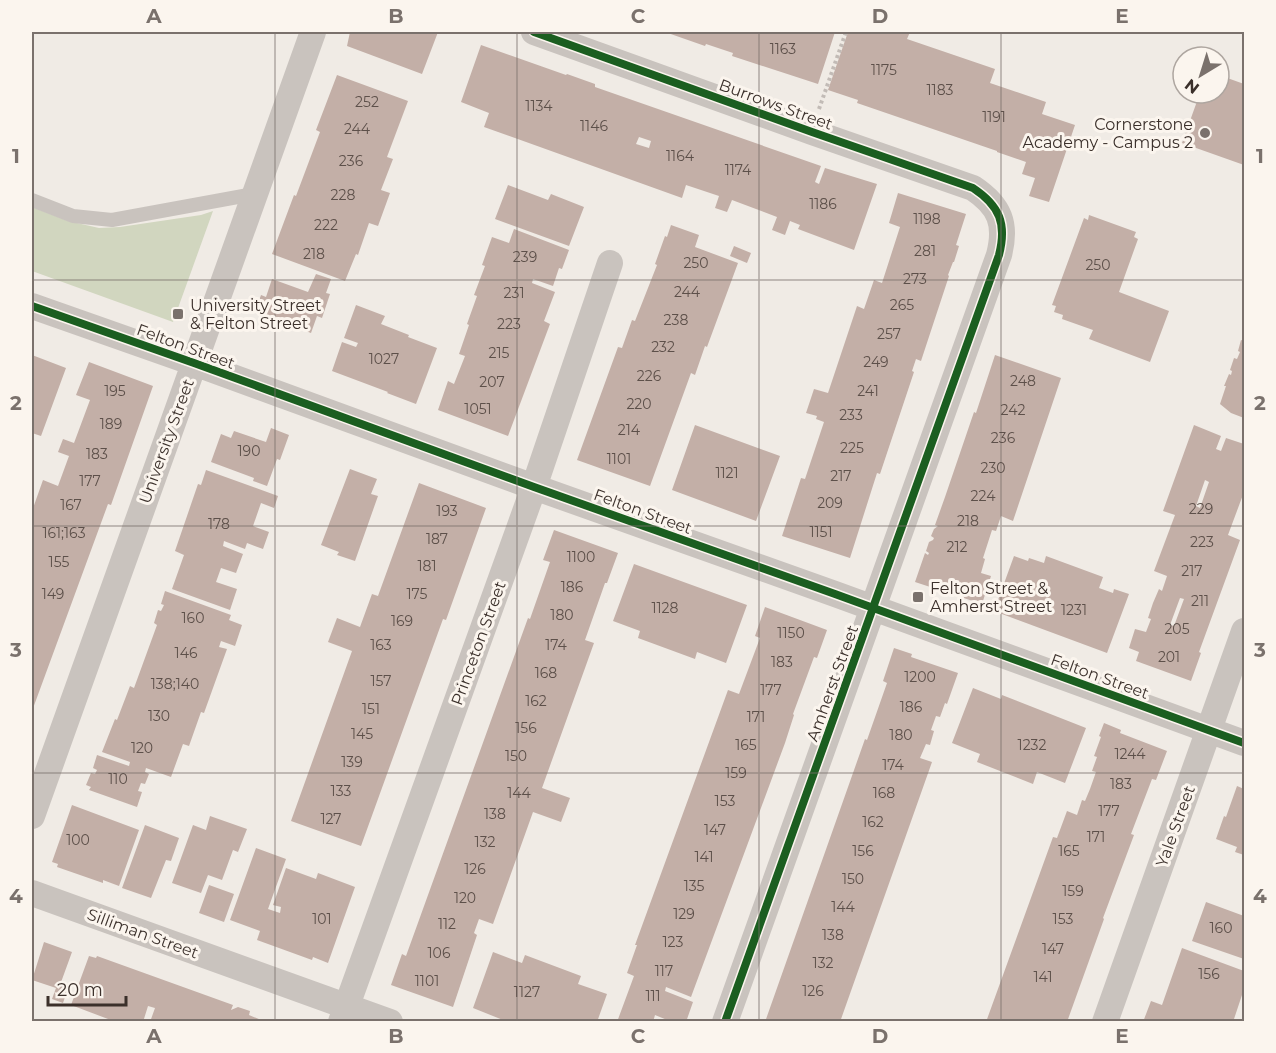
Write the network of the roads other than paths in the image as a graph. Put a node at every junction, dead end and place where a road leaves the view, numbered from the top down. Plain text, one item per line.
1 (313, 32) edge
2 (534, 32) edge
3 (254, 194) junction
4 (32, 200) edge
5 (1000, 215) joint
6 (610, 263) dead end
7 (32, 306) edge
8 (194, 363) junction
9 (534, 487) junction
10 (873, 608) junction
11 (1245, 631) edge
12 (1209, 730) junction
13 (1245, 743) edge
14 (32, 816) edge
15 (32, 893) edge
16 (344, 1014) edge
17 (390, 1022) edge
18 (725, 1022) edge
19 (1105, 1022) edge

1 - 3 street, University Street
2 - 5 street, Burrows Street
3 - 4 lane
3 - 8 street, University Street
5 - 10 street, Amherst Street
6 - 9 street, Princeton Street
7 - 8 street, Felton Street
8 - 9 street, Felton Street
8 - 14 street, University Street
9 - 10 street, Felton Street
9 - 16 street, Princeton Street
10 - 12 street, Felton Street
10 - 18 street, Amherst Street
11 - 12 street, Yale Street
12 - 13 street, Felton Street
12 - 19 street, Yale Street
15 - 16 street, Silliman Street
16 - 17 street, Silliman Street

